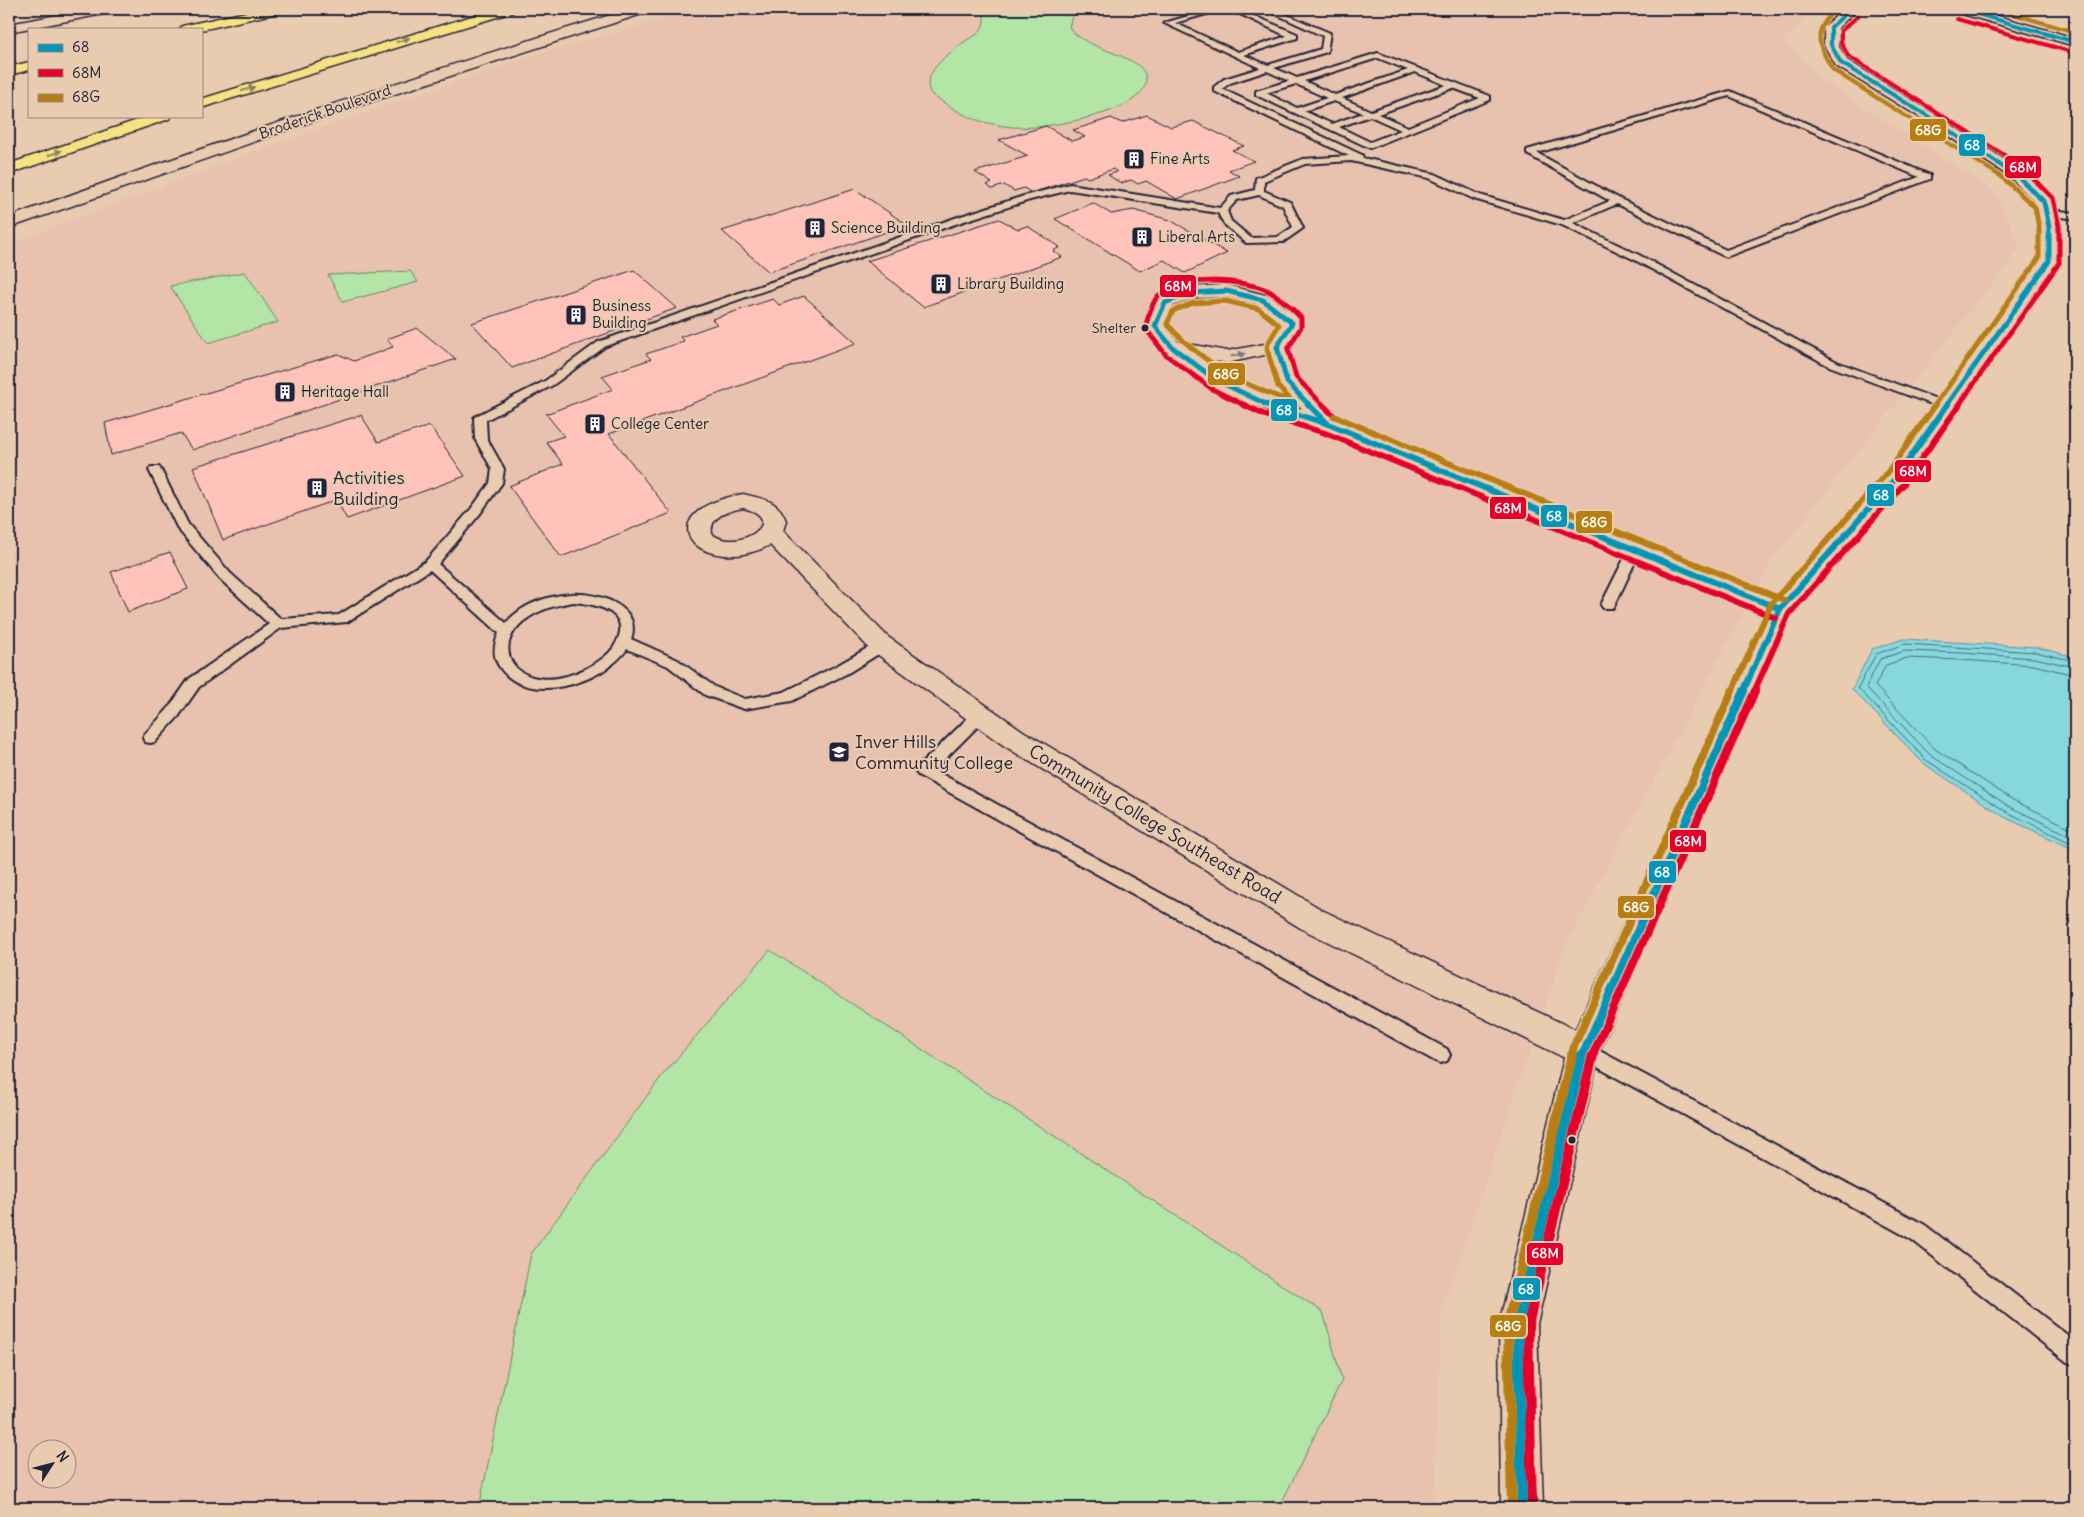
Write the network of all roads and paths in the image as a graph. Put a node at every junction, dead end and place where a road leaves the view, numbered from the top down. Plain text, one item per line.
1 (109, 9) edge
2 (277, 9) edge
3 (508, 9) edge
4 (643, 9) edge
5 (1220, 9) edge
6 (1232, 9) edge
7 (1268, 9) edge
8 (1850, 9) edge
9 (1960, 9) edge
10 (9, 28) edge
11 (192, 28) edge
12 (2075, 42) edge
13 (1237, 55) junction
14 (28, 66) edge
15 (1267, 68) junction
16 (1415, 70) junction
17 (9, 71) edge
18 (1296, 81) junction
19 (1453, 84) junction
20 (1334, 98) junction
21 (202, 104) edge
22 (1296, 111) junction
23 (1370, 114) junction
24 (158, 118) edge
25 (1332, 128) junction
26 (1408, 130) junction
27 (1374, 164) junction
28 (9, 169) edge
29 (1260, 192) junction
30 (1617, 201) junction
31 (1222, 211) junction
32 (2046, 212) junction
33 (2075, 216) edge
34 (9, 223) edge
35 (1565, 223) junction
36 (1277, 346) junction
37 (1172, 347) junction
38 (1946, 406) junction
39 (1328, 424) junction
40 (155, 470) dead end
41 (771, 532) dead end
42 (1635, 549) junction
43 (431, 564) junction
44 (1608, 604) dead end
45 (1780, 609) junction
46 (278, 624) junction
47 (506, 632) junction
48 (624, 642) junction
49 (883, 645) junction
50 (980, 715) junction
51 (150, 738) dead end
52 (1583, 1050) junction
53 (1441, 1054) dead end
54 (2075, 1354) edge
55 (1522, 1508) edge

1 - 10 street
2 - 11 highway
21 -> 3 highway
4 - 34 street, Broderick Boulevard
5 - 13 lane
6 - 13 lane
7 - 15 lane
8 - 32 street
9 - 12 street
13 - 15 lane
14 - 17 highway
15 - 18 lane
15 - 27 lane
16 - 18 lane
16 - 19 lane
16 - 20 lane
18 - 20 lane
18 - 22 lane
19 - 23 lane
19 - 26 lane
20 - 22 lane
20 - 23 lane
22 - 25 lane
23 - 25 lane
23 - 26 lane
28 -> 24 highway
25 - 26 lane
27 - 29 lane
27 - 35 lane
29 - 31 lane
29 - 31 lane
30 - 30 lane
30 - 35 lane
31 - 43 lane
32 - 33 lane
32 - 38 street
35 - 38 lane
37 -> 36 street
36 - 37 street
36 - 39 street
37 - 39 street
38 - 45 street
39 - 42 street
40 - 46 lane
41 - 49 street, Community College Southeast Road
42 - 44 lane
42 - 45 street
43 - 46 lane
43 - 47 lane
45 - 52 street
46 - 51 lane
47 - 48 lane
47 - 48 lane
48 - 49 lane
49 - 50 street, Community College Southeast Road
50 - 52 street, Community College Southeast Road
50 - 53 lane
52 - 54 lane
52 - 55 street

